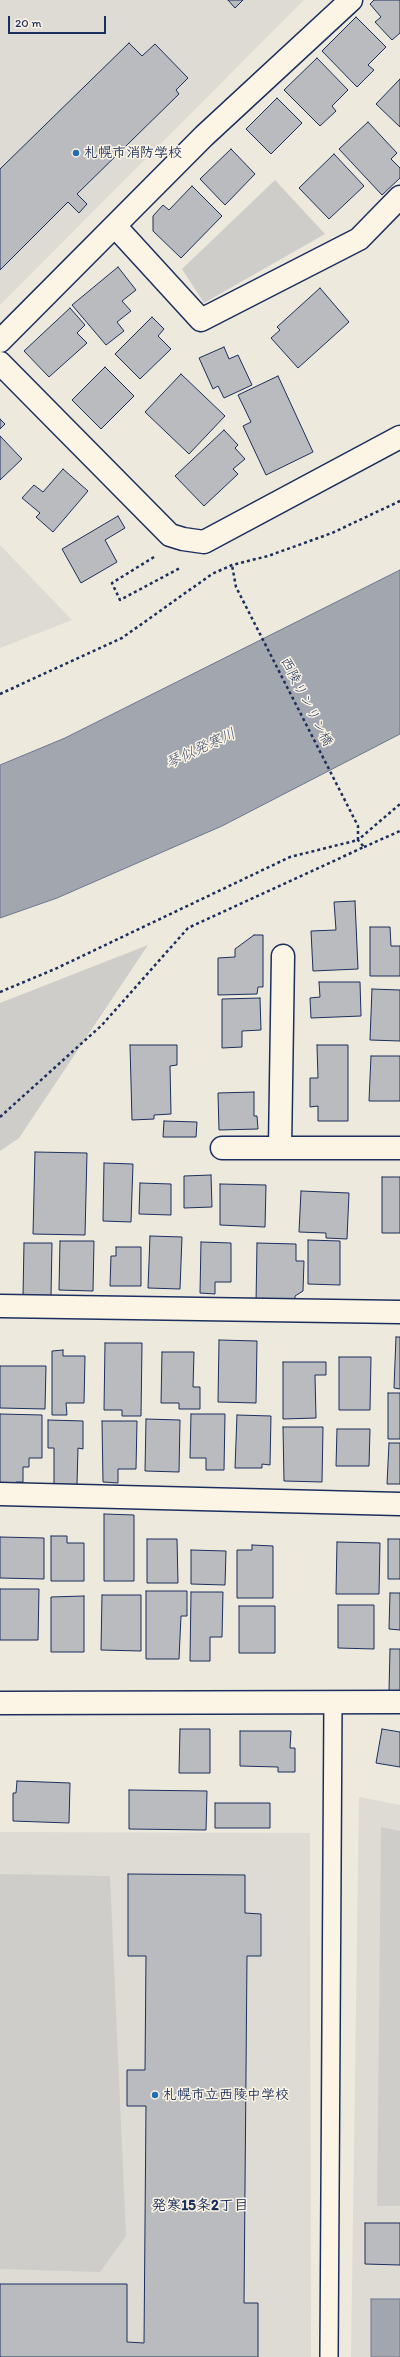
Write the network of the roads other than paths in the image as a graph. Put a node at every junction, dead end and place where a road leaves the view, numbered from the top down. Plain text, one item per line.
1 (351, 0) edge
2 (400, 197) edge
3 (115, 226) junction
4 (0, 342) edge
5 (0, 363) edge
6 (400, 437) edge
7 (283, 956) dead end
8 (222, 1148) dead end
9 (280, 1148) junction
10 (400, 1148) edge
11 (0, 1306) edge
12 (400, 1312) edge
13 (0, 1494) edge
14 (400, 1504) edge
15 (333, 1702) junction
16 (400, 1702) edge
17 (0, 1703) edge
18 (329, 2357) edge

1 - 3 street
2 - 3 street
3 - 4 street
5 - 6 street
7 - 9 street
8 - 9 street
9 - 10 street
11 - 12 street
13 - 14 street
15 - 16 street
15 - 17 street
15 - 18 lane

